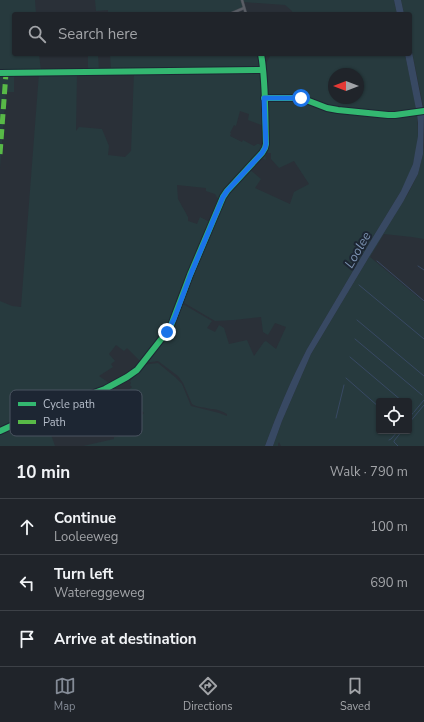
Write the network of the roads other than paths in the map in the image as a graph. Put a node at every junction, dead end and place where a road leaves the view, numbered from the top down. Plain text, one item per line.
1 (242, 0) edge
2 (244, 8) junction
3 (235, 12) edge
4 (245, 12) edge
5 (261, 56) edge
6 (263, 70) junction
7 (0, 73) edge
8 (264, 98) junction
9 (424, 111) edge
10 (102, 390) edge
11 (10, 426) edge
12 (0, 431) edge

1 - 2 street
2 - 3 street
2 - 4 street
5 - 6 street
6 - 7 street
6 - 8 street
8 - 9 street
8 - 10 street
11 - 12 street

